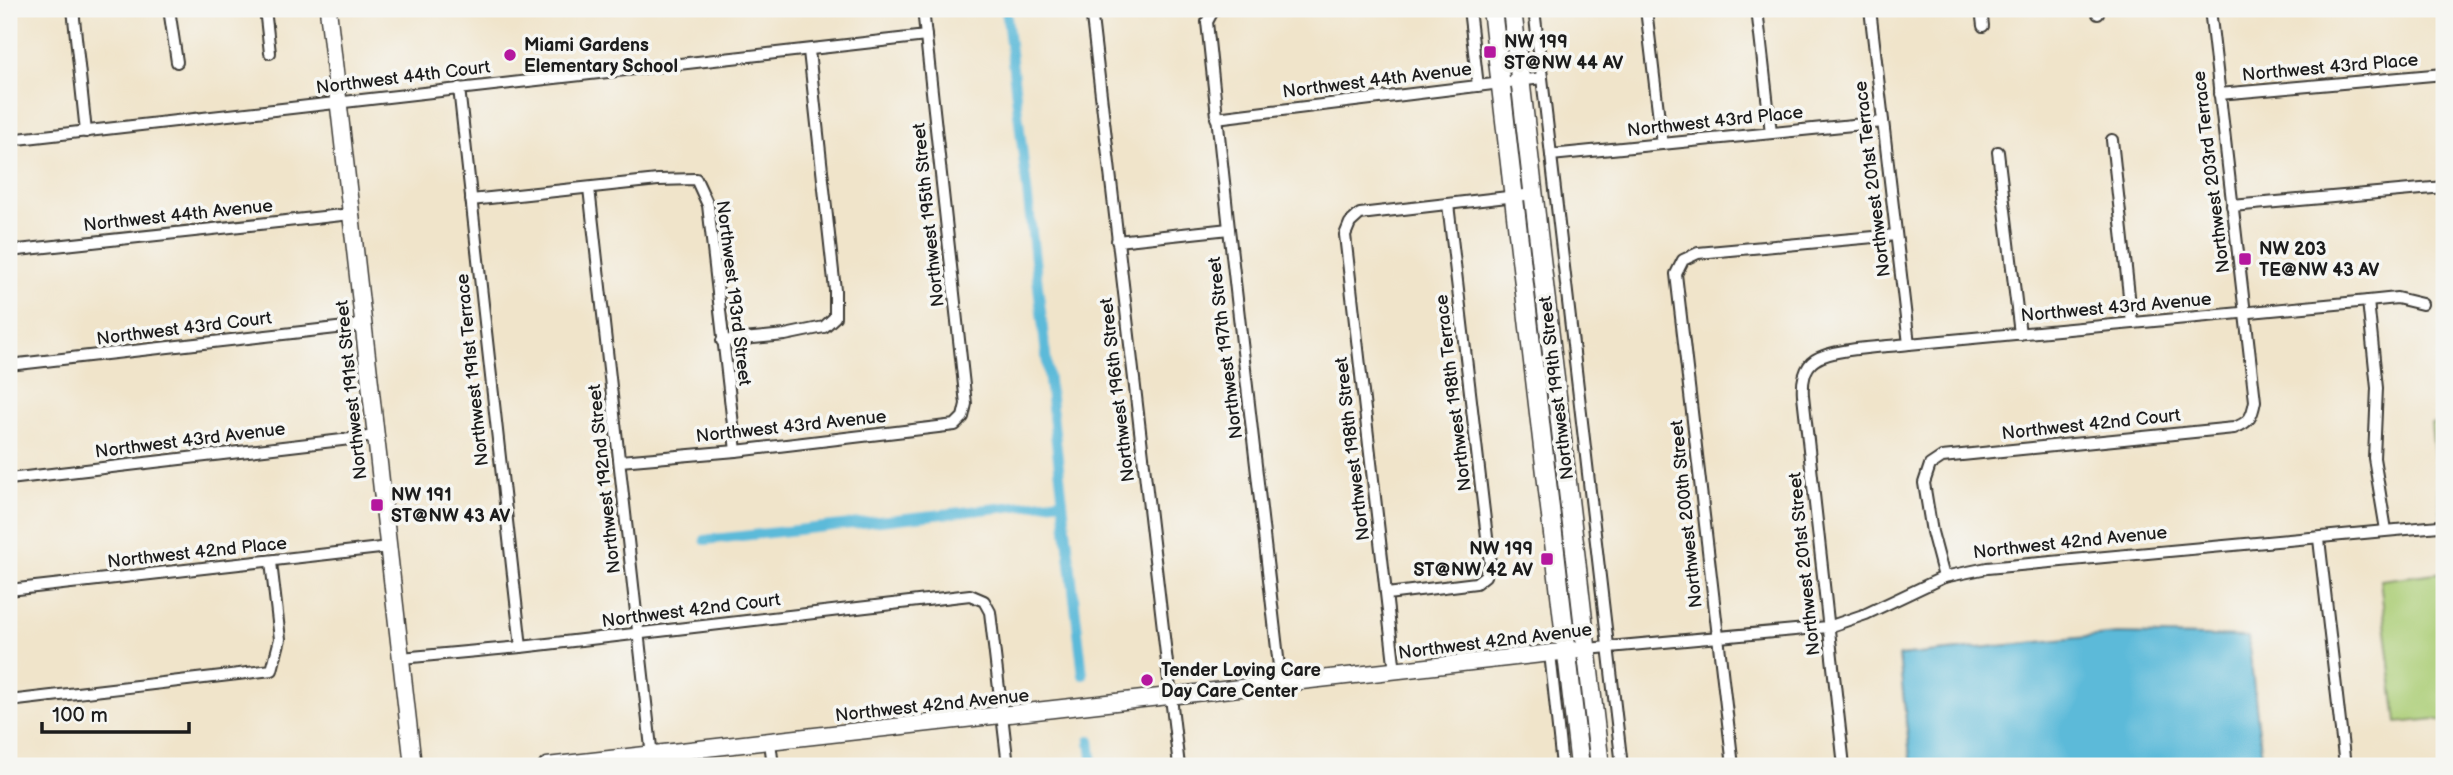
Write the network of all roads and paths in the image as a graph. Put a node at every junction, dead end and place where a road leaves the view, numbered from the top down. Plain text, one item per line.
1 (73, 9) edge
2 (169, 9) edge
3 (265, 9) edge
4 (328, 9) edge
5 (923, 9) edge
6 (1091, 9) edge
7 (1214, 9) edge
8 (1469, 9) edge
9 (1492, 9) edge
10 (1512, 9) edge
11 (1534, 9) edge
12 (1646, 9) edge
13 (1756, 9) edge
14 (1870, 9) edge
15 (1981, 9) edge
16 (2210, 9) edge
17 (1983, 26) dead end
18 (926, 36) junction
19 (809, 51) junction
20 (270, 53) dead end
21 (177, 62) dead end
22 (2444, 74) edge
23 (1542, 78) junction
24 (1521, 81) junction
25 (1500, 83) junction
26 (1478, 86) junction
27 (459, 88) junction
28 (2219, 94) junction
29 (338, 103) junction
30 (1216, 118) junction
31 (1883, 122) junction
32 (86, 132) junction
33 (1771, 133) junction
34 (9, 140) edge
35 (2112, 140) dead end
36 (1662, 144) junction
37 (1998, 152) dead end
38 (1551, 155) junction
39 (2444, 187) edge
40 (589, 188) junction
41 (1534, 194) junction
42 (1514, 197) junction
43 (471, 200) junction
44 (1448, 204) junction
45 (2232, 206) junction
46 (351, 214) junction
47 (1229, 229) junction
48 (1896, 235) junction
49 (1117, 241) junction
50 (9, 251) edge
51 (2368, 300) junction
52 (2422, 304) dead end
53 (2245, 313) junction
54 (2132, 323) junction
55 (363, 325) junction
56 (2020, 334) junction
57 (723, 341) junction
58 (1909, 344) junction
59 (1815, 360) joint
60 (9, 365) edge
61 (2253, 415) joint
62 (963, 417) joint
63 (376, 436) junction
64 (736, 452) junction
65 (621, 461) junction
66 (9, 478) edge
67 (2439, 526) dead end
68 (2386, 530) junction
69 (2319, 538) junction
70 (388, 547) junction
71 (271, 562) junction
72 (1944, 577) junction
73 (9, 590) edge
74 (1387, 594) junction
75 (1828, 626) junction
76 (638, 634) junction
77 (1717, 638) junction
78 (521, 647) junction
79 (1608, 647) junction
80 (1587, 649) junction
81 (1558, 652) junction
82 (401, 658) junction
83 (1395, 672) junction
84 (1282, 684) junction
85 (1170, 695) junction
86 (9, 701) edge
87 (1002, 717) junction
88 (770, 742) junction
89 (653, 760) edge
90 (414, 766) edge
91 (547, 766) edge
92 (772, 766) edge
93 (1008, 766) edge
94 (1179, 766) edge
95 (1562, 766) edge
96 (1580, 766) edge
97 (1600, 766) edge
98 (1622, 766) edge
99 (1732, 766) edge
100 (1844, 766) edge
101 (2345, 766) edge

1 - 32 street
2 - 21 street
3 - 20 street
4 - 29 street, Northwest 191st Street
5 - 18 street, Northwest 195th Street
6 - 49 street, Northwest 196th Street
7 - 30 street, Northwest 197th Street
8 - 26 street
9 - 25 main road, Northwest 199th Street
10 - 24 main road, Northwest 199th Street
11 - 23 street
12 - 36 street
13 - 33 street
14 - 31 street, Northwest 201st Terrace
15 - 17 street
16 - 28 street, Northwest 203rd Terrace
18 - 19 street, Northwest 44th Court
18 - 62 street, Northwest 195th Street
19 - 27 street, Northwest 44th Court
19 - 57 street
22 - 28 street, Northwest 43rd Place
23 - 24 street, Northwest 44th Avenue
23 - 38 street
24 - 25 street, Northwest 44th Avenue
24 - 41 main road, Northwest 199th Street
25 - 26 street, Northwest 44th Avenue
25 - 42 main road, Northwest 199th Street
26 - 30 street, Northwest 44th Avenue
27 - 29 street, Northwest 44th Court
27 - 43 street, Northwest 191st Terrace
28 - 45 street, Northwest 203rd Terrace
29 - 32 street, Northwest 44th Court
29 - 46 street, Northwest 191st Street
30 - 47 street, Northwest 197th Street
31 - 33 street, Northwest 43rd Place
31 - 48 street, Northwest 201st Terrace
32 - 34 street, Northwest 44th Court
33 - 36 street, Northwest 43rd Place
35 - 54 street
36 - 38 street, Northwest 43rd Place
37 - 56 street
38 - 79 street
39 - 45 street
40 - 43 street
40 - 57 street, Northwest 193rd Street
40 - 65 street, Northwest 192nd Street
41 - 42 street
41 - 80 main road, Northwest 199th Street
42 - 44 street
42 - 81 main road, Northwest 199th Street
43 - 78 street, Northwest 191st Terrace
44 - 74 street, Northwest 198th Terrace
44 - 74 street, Northwest 198th Street
45 - 53 street, Northwest 203rd Terrace
46 - 50 street, Northwest 44th Avenue
46 - 55 street, Northwest 191st Street
47 - 49 street
47 - 84 street, Northwest 197th Street
48 - 58 street, Northwest 201st Terrace
48 - 77 street, Northwest 200th Street
49 - 85 street, Northwest 196th Street
51 - 52 street, Northwest 43rd Avenue
51 - 53 street, Northwest 43rd Avenue
51 - 68 street
53 - 54 street, Northwest 43rd Avenue
53 - 61 street, Northwest 203rd Terrace
54 - 56 street, Northwest 43rd Avenue
55 - 60 street, Northwest 43rd Court
55 - 63 street, Northwest 191st Street
56 - 58 street, Northwest 43rd Avenue
57 - 64 street, Northwest 193rd Street
58 - 59 street, Northwest 43rd Avenue
59 - 75 street, Northwest 201st Street
61 - 72 street, Northwest 42nd Court
62 - 64 street, Northwest 43rd Avenue
63 - 66 street, Northwest 43rd Avenue
63 - 70 street, Northwest 191st Street
64 - 65 street, Northwest 43rd Avenue
65 - 76 street, Northwest 192nd Street
67 - 68 street, Northwest 42nd Avenue
68 - 69 street, Northwest 42nd Avenue
69 - 72 street, Northwest 42nd Avenue
69 - 101 street
70 - 71 street, Northwest 42nd Place
70 - 82 street, Northwest 191st Street
71 - 73 street, Northwest 42nd Place
71 - 86 street
72 - 75 street, Northwest 42nd Avenue
74 - 83 street, Northwest 198th Street
75 - 77 street, Northwest 42nd Avenue
75 - 100 street, Northwest 201st Street
76 - 78 street, Northwest 42nd Court
76 - 87 street, Northwest 42nd Court
76 - 89 street, Northwest 192nd Street
77 - 79 street, Northwest 42nd Avenue
77 - 99 street, Northwest 200th Street
78 - 82 street, Northwest 42nd Court
79 - 80 street, Northwest 42nd Avenue
79 - 98 street
80 - 81 street, Northwest 42nd Avenue
80 - 97 main road, Northwest 199th Street
81 - 83 street, Northwest 42nd Avenue
81 - 95 street
81 - 96 main road, Northwest 199th Street
82 - 90 street, Northwest 191st Street
83 - 84 street, Northwest 42nd Avenue
84 - 85 street, Northwest 42nd Avenue
85 - 87 street, Northwest 42nd Avenue
85 - 94 street, Northwest 196th Street
87 - 88 street, Northwest 42nd Avenue
87 - 93 street
88 - 89 street, Northwest 42nd Avenue
88 - 92 street
89 - 91 street, Northwest 42nd Avenue

